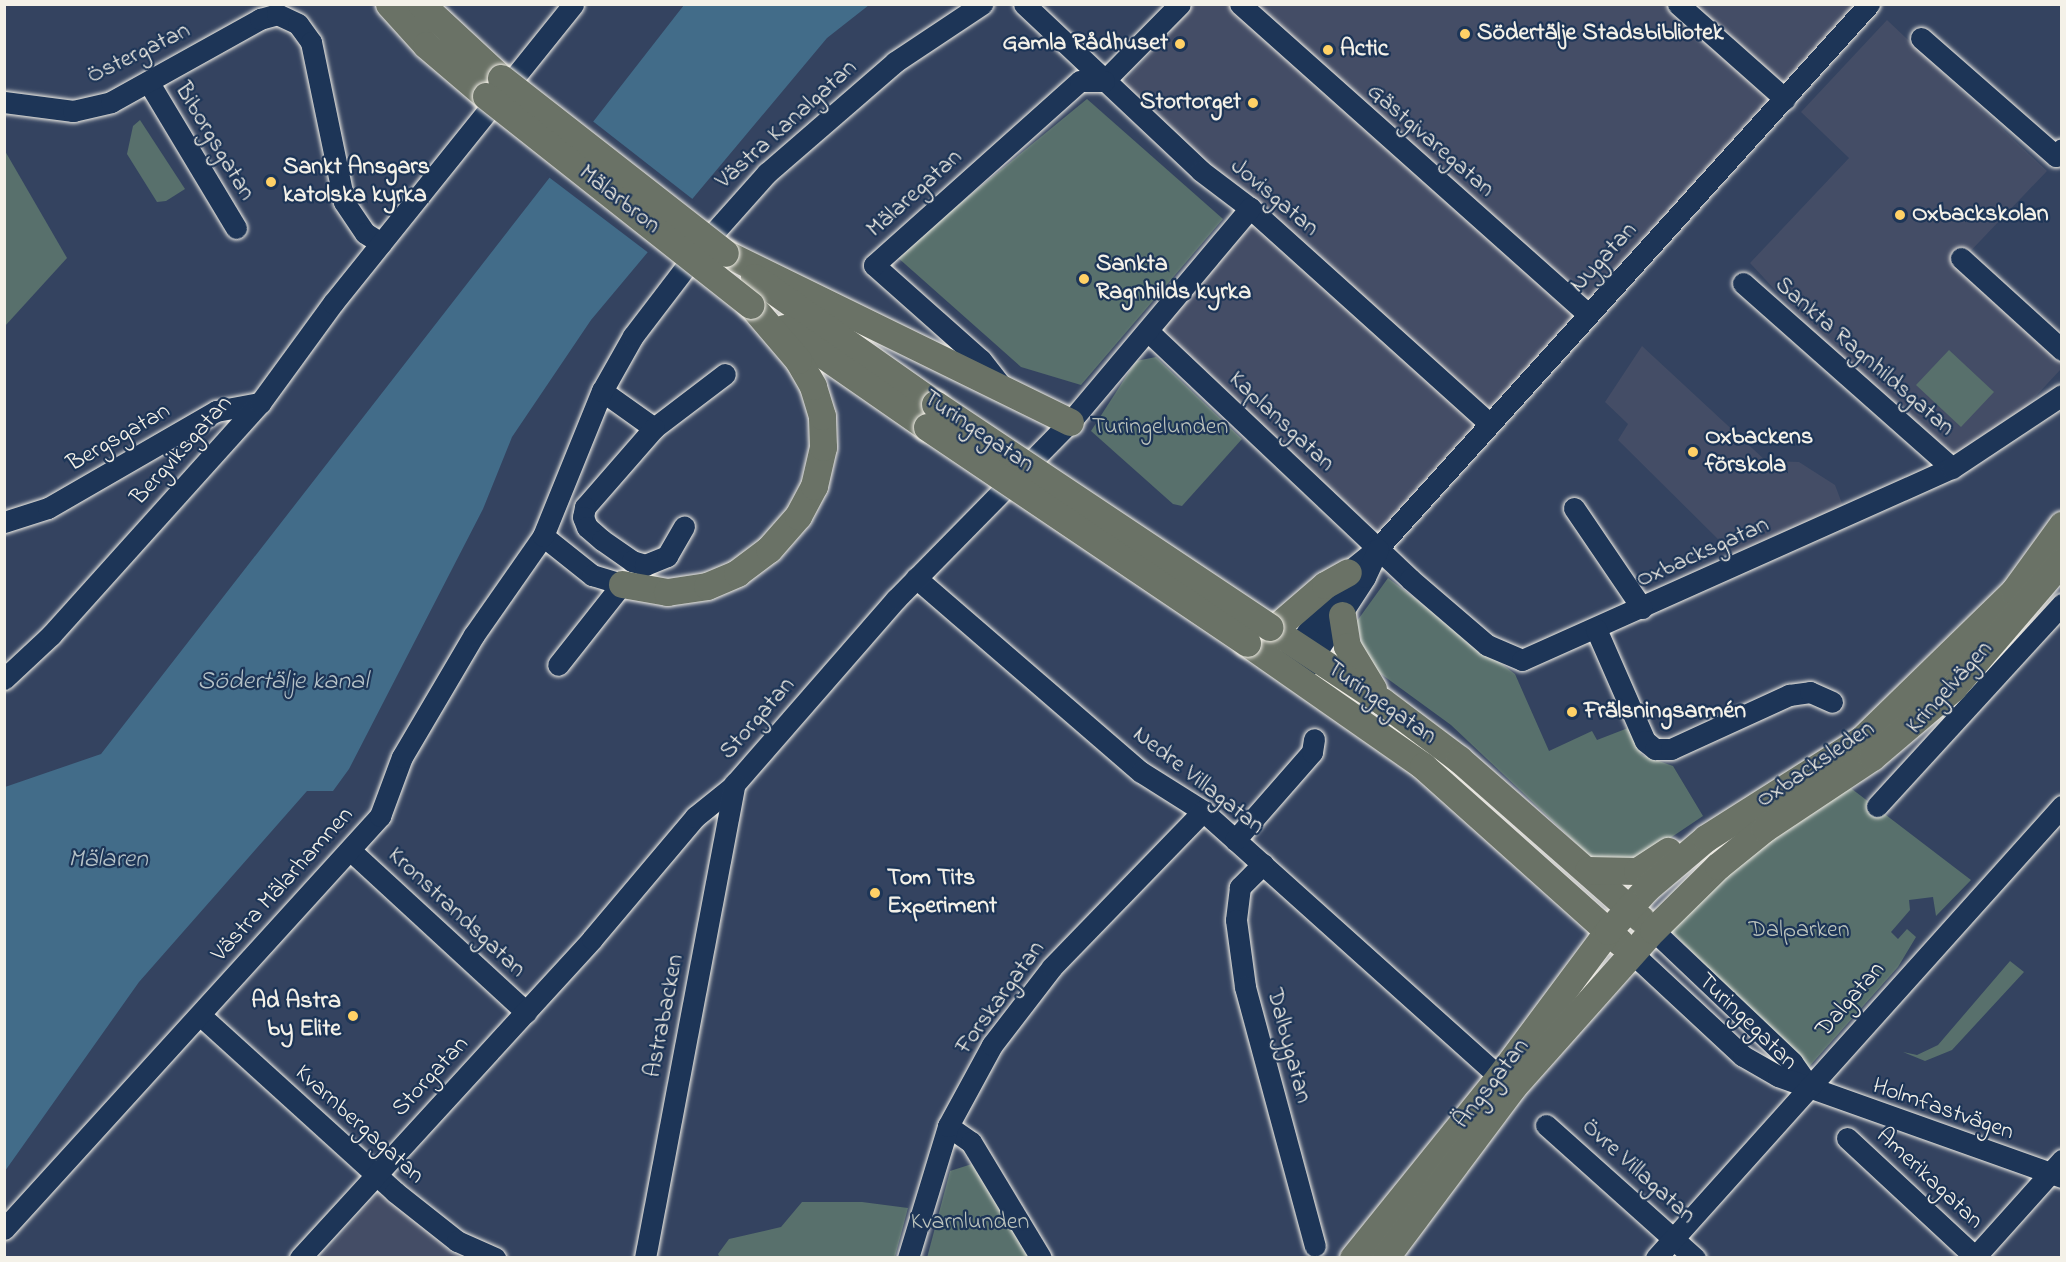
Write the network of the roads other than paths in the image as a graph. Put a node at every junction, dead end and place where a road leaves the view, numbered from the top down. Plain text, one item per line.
1 (388, 4) edge
2 (421, 4) edge
3 (573, 4) edge
4 (981, 4) edge
5 (1180, 4) edge
6 (1240, 4) edge
7 (1678, 4) edge
8 (1869, 4) edge
9 (1029, 6) edge
10 (1921, 38) dead end
11 (1104, 81) junction
12 (149, 83) junction
13 (494, 87) junction
14 (1785, 99) junction
15 (4, 102) edge
16 (2061, 149) edge
17 (1250, 208) junction
18 (236, 228) dead end
19 (381, 243) junction
20 (1961, 258) dead end
21 (1743, 283) dead end
22 (764, 288) junction
23 (1587, 313) junction
24 (1149, 332) junction
25 (2061, 350) edge
26 (725, 374) dead end
27 (1004, 389) junction
28 (602, 391) junction
29 (2061, 394) edge
30 (260, 403) junction
31 (931, 415) junction
32 (1070, 422) junction
33 (1488, 423) junction
34 (654, 428) junction
35 (1952, 468) junction
36 (1574, 508) dead end
37 (4, 522) edge
38 (2061, 525) edge
39 (684, 526) dead end
40 (543, 536) junction
41 (1378, 548) junction
42 (2061, 561) edge
43 (1348, 572) junction
44 (916, 578) junction
45 (622, 584) junction
46 (2061, 604) edge
47 (1642, 608) junction
48 (1342, 615) junction
49 (1272, 628) junction
50 (1596, 629) junction
51 (1305, 650) junction
52 (558, 665) dead end
53 (1291, 673) junction
54 (4, 679) edge
55 (1383, 702) junction
56 (1832, 702) dead end
57 (1314, 739) dead end
58 (735, 783) junction
59 (1877, 806) dead end
60 (2061, 806) edge
61 (1203, 811) junction
62 (1731, 822) junction
63 (1235, 840) junction
64 (351, 851) junction
65 (1263, 864) junction
66 (1588, 870) junction
67 (1628, 908) junction
68 (1653, 930) junction
69 (1608, 931) junction
70 (1632, 953) junction
71 (526, 1012) junction
72 (200, 1015) junction
73 (1499, 1077) junction
74 (1809, 1086) junction
75 (1546, 1125) dead end
76 (948, 1126) junction
77 (1847, 1138) dead end
78 (2057, 1170) edge
79 (375, 1175) junction
80 (4, 1229) edge
81 (1674, 1239) junction
82 (1315, 1246) dead end
83 (300, 1257) edge
84 (495, 1257) edge
85 (645, 1257) edge
86 (908, 1257) edge
87 (1041, 1257) edge
88 (1353, 1257) edge
89 (1385, 1257) edge
90 (1656, 1257) edge
91 (1695, 1257) edge
92 (1975, 1257) edge

1 - 13 main road
2 - 13 main road
3 - 19 street, Bergviksgatan
4 - 28 street, Västra Kanalgatan
5 - 11 street
6 - 23 street, Gästgivaregatan
7 - 14 street
8 - 14 street, Nygatan
9 - 11 street, Jovisgatan
10 - 16 street
11 - 17 street, Jovisgatan
11 - 27 street, Mälaregatan
12 - 15 street, Östergatan
12 - 18 street, Biborgsgatan
12 - 19 street, Östergatan
13 - 22 main road, Mälarbron, bridge
13 - 22 main road, Mälarbron, bridge
14 - 23 street, Nygatan
17 - 24 street, Storgatan
17 - 33 street, Jovisgatan
19 - 30 street, Bergviksgatan
20 - 25 street
21 - 35 street, Sankta Ragnhildsgatan
22 - 27 main road
22 - 31 main road, Turingegatan
22 - 45 main road
23 - 33 street, Nygatan
24 - 32 street, Storgatan
24 - 41 street, Kaplansgatan
26 - 34 street
27 - 32 main road
28 - 34 street
28 - 40 street, Västra Kanalgatan
29 - 35 street, Oxbacksgatan
30 - 37 street, Bergsgatan
30 - 54 street, Bergviksgatan
31 - 49 main road, Turingegatan, bridge
31 - 53 main road, Turingegatan, bridge
32 - 44 street, Storgatan
33 - 41 street, Nygatan
34 - 39 street
35 - 47 street, Oxbacksgatan
36 - 47 street
38 - 62 main road, Oxbacksleden
40 - 45 street
40 - 64 street, Västra Mälarhamnen
41 - 43 street, Nygatan
41 - 48 street, Nygatan
41 - 50 street, Oxbacksgatan
42 - 68 main road, Oxbacksleden
43 - 49 main road
43 - 51 street, Nygatan
44 - 58 street, Storgatan
44 - 61 street, Nedre Villagatan
45 - 52 street
46 - 59 street, Kringelvägen
47 - 50 street, Oxbacksgatan
48 - 51 street, Nygatan
48 - 55 main road
49 - 51 main road, Turingegatan
50 - 56 street
51 - 53 street, Nygatan
51 - 55 main road, Turingegatan
53 - 69 main road, Turingegatan
55 - 66 main road, Turingegatan
57 - 63 street
58 - 71 street, Storgatan
58 - 85 street, Astrabacken
60 - 74 street, Dalgatan
61 - 63 street, Nedre Villagatan
61 - 76 street, Forskargatan
62 - 66 main road
62 - 67 main road, Oxbacksleden
63 - 65 street, Nedre Villagatan
64 - 71 street, Kronstrandsgatan
64 - 72 street, Västra Mälarhamnen
65 - 73 street, Nedre Villagatan
65 - 82 street, Dalbygatan
66 - 67 main road, Turingegatan
67 - 68 main road, Turingegatan
67 - 69 main road, Ängsgatan
68 - 70 main road, Ängsgatan
68 - 74 street, Turingegatan
69 - 70 main road, Turingegatan
69 - 73 main road, Ängsgatan
70 - 74 street, Turingegatan
70 - 89 main road, Ängsgatan
71 - 79 street, Storgatan
72 - 79 street, Kvarnbergagatan
72 - 80 street, Västra Mälarhamnen
73 - 88 main road, Ängsgatan
74 - 78 street, Holmfastvägen
74 - 81 street, Dalgatan
75 - 81 street, Övre Villagatan
76 - 86 street, Forskargatan
76 - 87 street
77 - 92 street, Amerikagatan
78 - 92 street
79 - 83 street, Storgatan
79 - 84 street, Kvarnbergagatan
81 - 90 street, Dalgatan
81 - 91 street, Övre Villagatan

